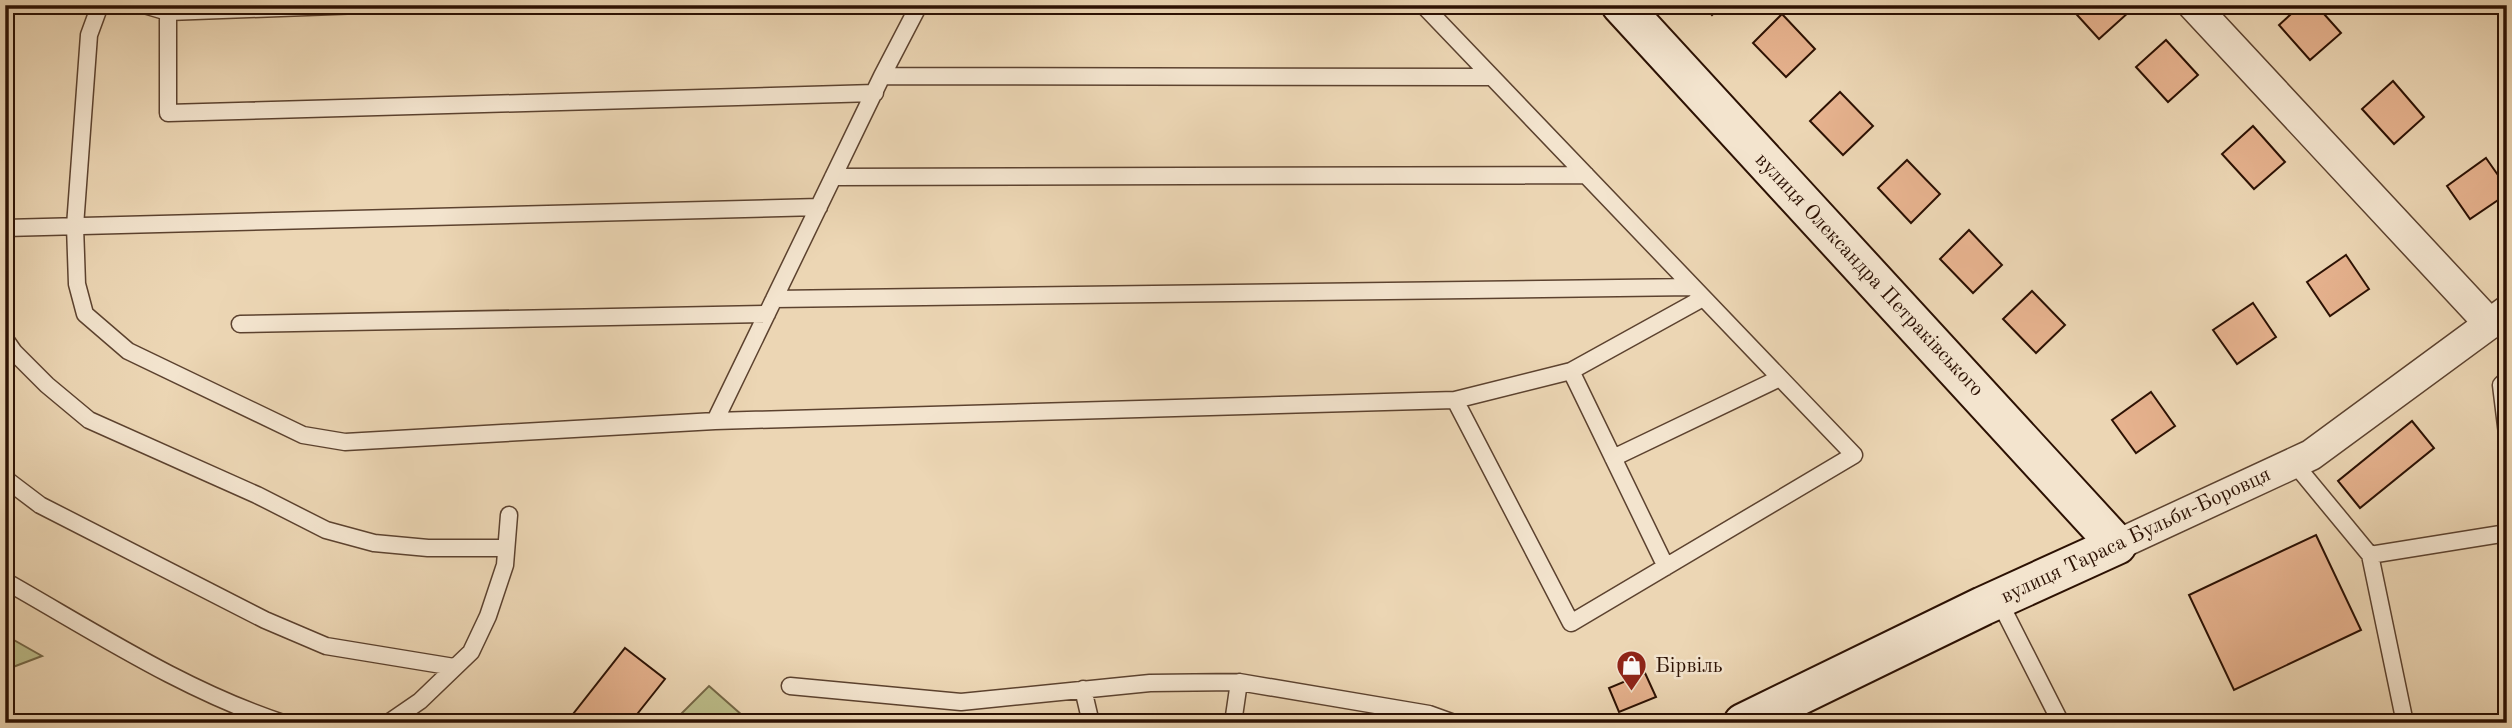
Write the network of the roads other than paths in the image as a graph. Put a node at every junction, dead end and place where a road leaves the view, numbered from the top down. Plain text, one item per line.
1 (100, 5) edge
2 (144, 5) edge
3 (361, 5) edge
4 (919, 5) edge
5 (1423, 5) edge
6 (1621, 5) edge
7 (2193, 5) edge
8 (168, 12) junction
9 (882, 76) junction
10 (1492, 78) junction
11 (875, 93) junction
12 (1586, 175) junction
13 (834, 177) junction
14 (819, 207) junction
15 (75, 226) junction
16 (5, 228) edge
17 (1698, 292) junction
18 (774, 299) junction
19 (767, 314) junction
20 (2498, 317) edge
21 (240, 324) dead end
22 (5, 339) edge
23 (1571, 372) junction
24 (1780, 378) junction
25 (2507, 379) edge
26 (1455, 400) junction
27 (715, 421) junction
28 (2507, 434) edge
29 (1613, 458) junction
30 (2294, 463) junction
31 (6, 483) edge
32 (509, 515) dead end
33 (2507, 533) edge
34 (2117, 545) junction
35 (506, 548) junction
36 (2370, 555) junction
37 (1666, 567) junction
38 (5, 582) edge
39 (1998, 599) junction
40 (454, 667) junction
41 (1239, 682) junction
42 (790, 686) dead end
43 (1083, 690) junction
44 (283, 723) edge
45 (388, 723) edge
46 (1091, 723) edge
47 (1233, 723) edge
48 (1454, 723) edge
49 (1743, 723) edge
50 (2061, 723) edge
51 (2405, 723) edge

1 - 15 lane
2 - 8 lane
3 - 8 lane
4 - 9 lane
5 - 10 lane
6 - 34 street, вулиця Олександра Петраківського
7 - 20 street
8 - 11 lane
9 - 10 lane
9 - 11 lane
10 - 12 lane
11 - 13 lane
12 - 13 lane
12 - 17 lane
13 - 14 lane
14 - 15 lane
14 - 18 lane
15 - 16 lane
15 - 27 lane
17 - 18 lane
17 - 23 lane
17 - 24 lane
18 - 19 lane
19 - 21 lane
19 - 27 lane
20 - 30 street, вулиця Тараса Бульби-Боровця
22 - 35 lane
23 - 26 lane
23 - 29 lane
24 - 29 lane
24 - 37 lane
25 - 28 lane
26 - 27 lane
26 - 37 lane
29 - 37 lane
30 - 34 street, вулиця Тараса Бульби-Боровця
30 - 36 lane
31 - 40 lane
32 - 35 lane
33 - 36 lane
34 - 39 street, вулиця Тараса Бульби-Боровця
35 - 40 lane
36 - 51 lane
38 - 44 lane
39 - 49 street, вулиця Тараса Бульби-Боровця
39 - 50 lane
40 - 45 lane
41 - 43 lane
41 - 47 lane
41 - 48 lane
42 - 43 lane
43 - 46 lane

